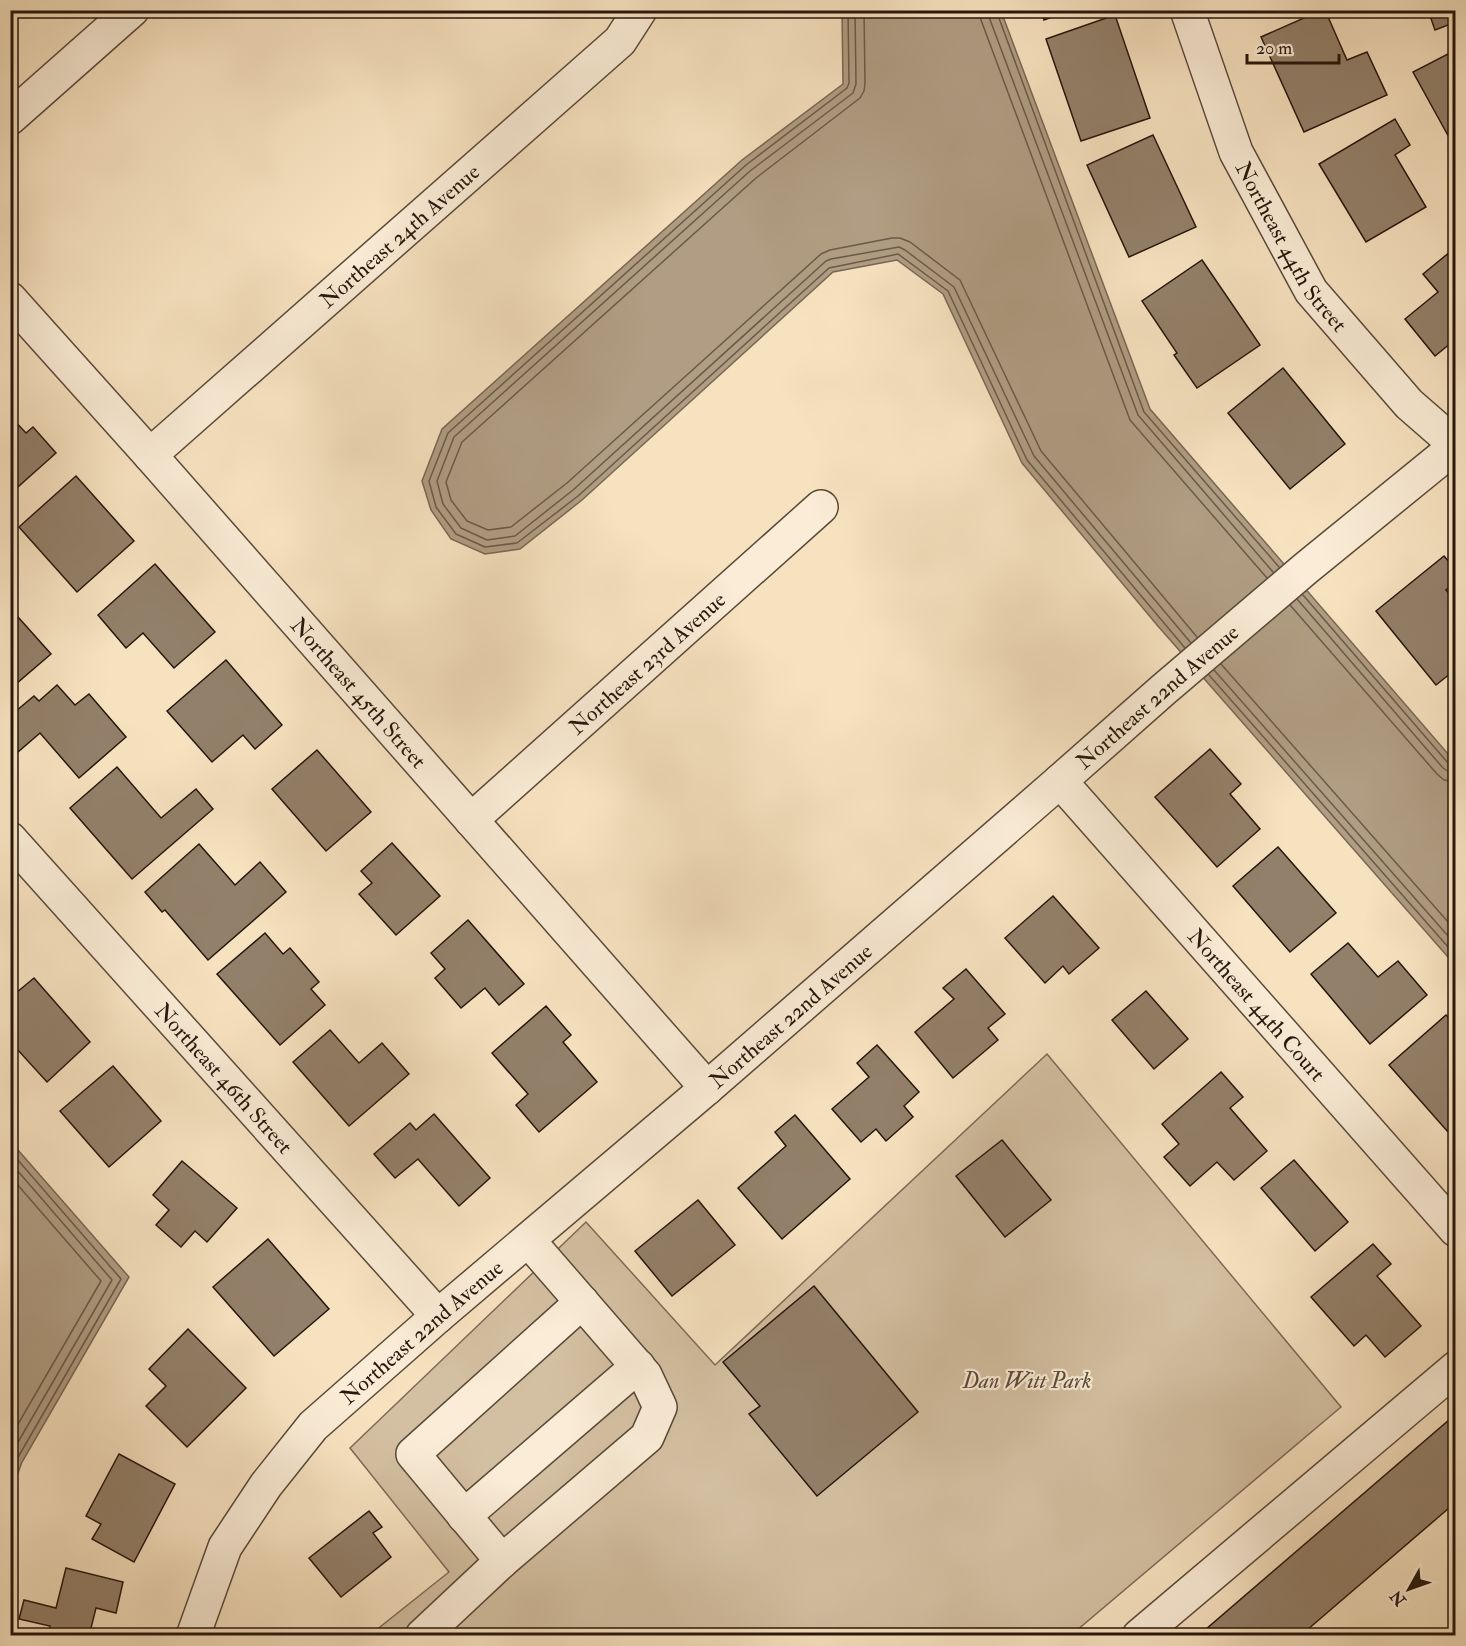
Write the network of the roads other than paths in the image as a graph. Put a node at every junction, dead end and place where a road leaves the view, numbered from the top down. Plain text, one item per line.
1 (132, 10) edge
2 (640, 10) edge
3 (1187, 10) edge
4 (10, 118) edge
5 (10, 300) edge
6 (1455, 446) edge
7 (150, 455) junction
8 (821, 507) dead end
9 (1060, 781) junction
10 (471, 820) junction
11 (10, 839) edge
12 (707, 1088) junction
13 (1455, 1230) edge
14 (528, 1240) junction
15 (582, 1302) junction
16 (438, 1316) junction
17 (638, 1366) junction
18 (1455, 1368) edge
19 (464, 1516) junction
20 (502, 1561) junction
21 (193, 1635) edge
22 (422, 1635) edge
23 (1139, 1635) edge

1 - 4 street
2 - 7 street, Northeast 24th Avenue
3 - 6 street, Northeast 44th Street
5 - 7 street, Northeast 45th Street
6 - 9 street, Northeast 22nd Avenue
7 - 10 street, Northeast 45th Street
8 - 10 street, Northeast 23rd Avenue
9 - 12 street, Northeast 22nd Avenue
9 - 13 street, Northeast 44th Court
10 - 12 street, Northeast 45th Street
11 - 16 street, Northeast 46th Street
12 - 14 street, Northeast 22nd Avenue
14 - 15 street
14 - 16 street, Northeast 22nd Avenue
15 - 17 street
15 - 19 street
16 - 21 street, Northeast 22nd Avenue
17 - 19 street
17 - 20 street
18 - 23 street
19 - 20 street
20 - 22 street

